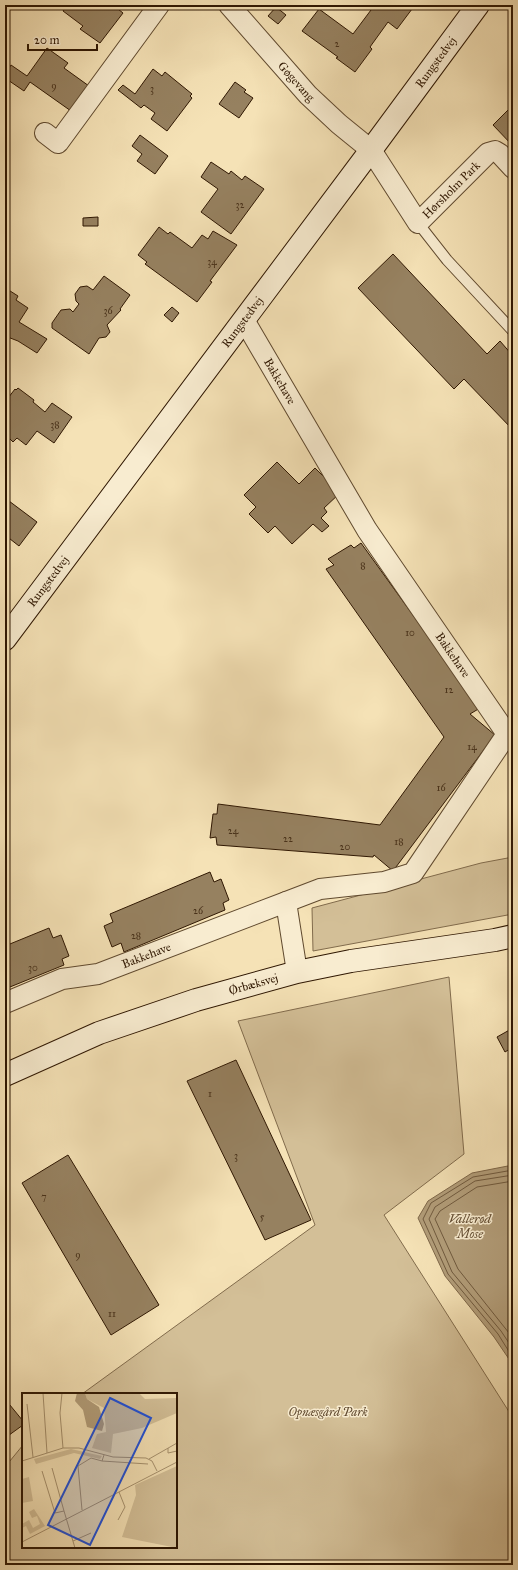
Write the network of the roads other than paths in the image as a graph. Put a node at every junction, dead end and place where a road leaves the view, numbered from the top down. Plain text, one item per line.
1 (159, 5) edge
2 (229, 5) edge
3 (478, 5) edge
4 (45, 133) dead end
5 (371, 150) junction
6 (513, 168) edge
7 (418, 223) junction
8 (244, 320) junction
9 (513, 331) edge
10 (5, 639) edge
11 (286, 902) junction
12 (513, 936) edge
13 (297, 972) junction
14 (5, 1003) edge
15 (5, 1075) edge

1 - 4 street
2 - 5 street, Gøgevang
3 - 5 main road, Rungstedvej
5 - 7 street, Hørsholm Park
5 - 8 main road, Rungstedvej
6 - 7 street, Hørsholm Park
7 - 9 lane
8 - 10 main road, Rungstedvej
8 - 11 street, Bakkehave
11 - 13 street
11 - 14 street, Bakkehave
12 - 13 main road, Ørbæksvej
13 - 15 main road, Ørbæksvej

